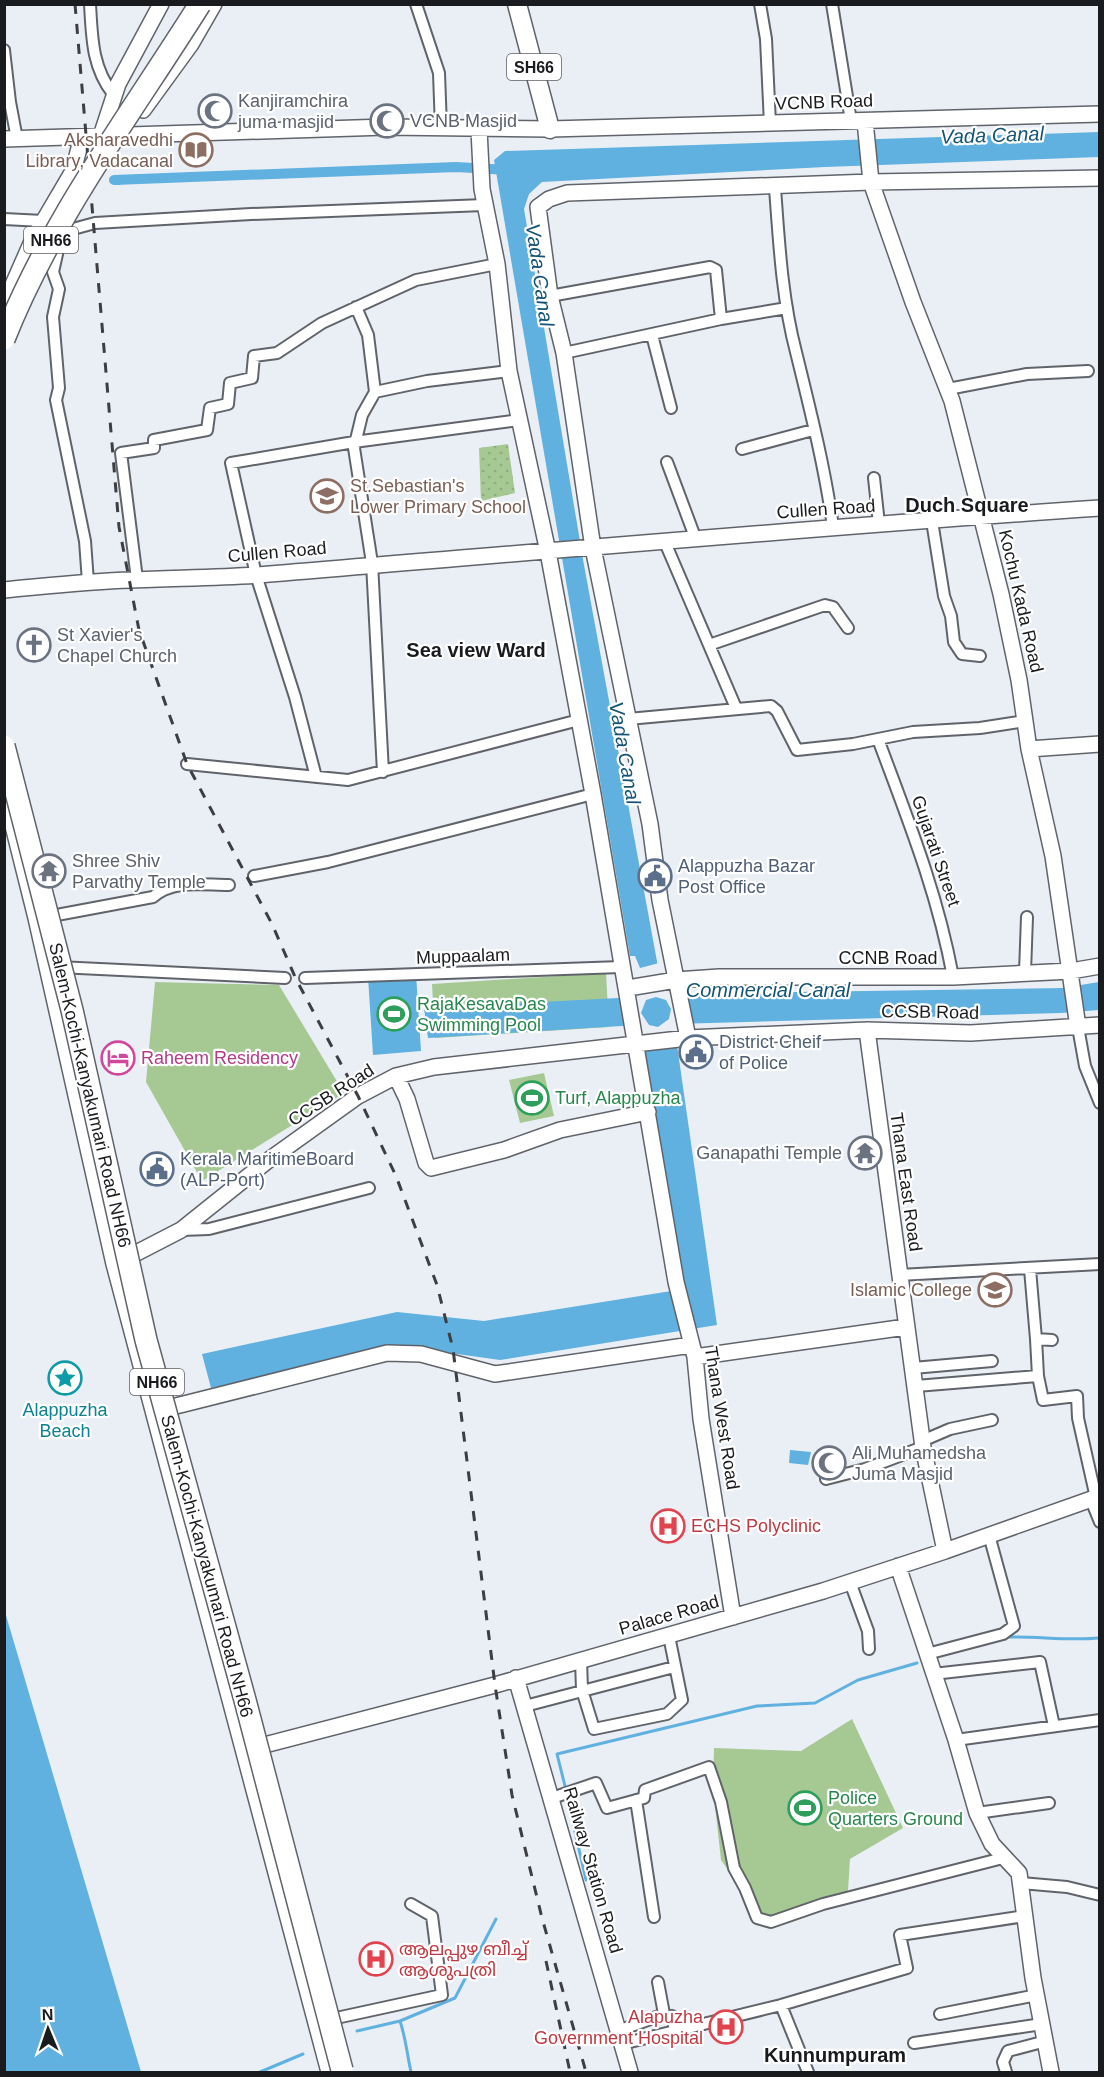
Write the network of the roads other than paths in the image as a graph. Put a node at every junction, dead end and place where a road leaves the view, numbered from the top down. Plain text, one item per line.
1 (90, 4) edge
2 (161, 4) edge
3 (200, 4) edge
4 (214, 4) edge
5 (416, 4) edge
6 (517, 4) edge
7 (760, 4) edge
8 (832, 4) edge
9 (4, 50) edge
10 (114, 94) junction
11 (1100, 114) edge
12 (861, 123) junction
13 (770, 124) junction
14 (441, 128) junction
15 (550, 129) junction
16 (479, 130) junction
17 (127, 135) junction
18 (82, 138) junction
19 (11, 139) edge
20 (104, 141) junction
21 (1100, 178) edge
22 (870, 179) junction
23 (775, 188) junction
24 (484, 206) junction
25 (4, 219) edge
26 (43, 221) junction
27 (497, 264) junction
28 (550, 296) junction
29 (4, 305) edge
30 (356, 306) junction
31 (787, 308) junction
32 (721, 319) junction
33 (652, 335) junction
34 (4, 339) edge
35 (564, 353) junction
36 (509, 371) junction
37 (1088, 371) dead end
38 (948, 389) junction
39 (374, 395) junction
40 (671, 408) dead end
41 (519, 420) junction
42 (813, 430) junction
43 (354, 442) junction
44 (742, 449) dead end
45 (667, 462) dead end
46 (874, 478) dead end
47 (1100, 508) edge
48 (982, 518) junction
49 (932, 521) junction
50 (879, 524) junction
51 (833, 527) junction
52 (695, 537) junction
53 (664, 540) junction
54 (592, 548) junction
55 (550, 552) junction
56 (372, 563) junction
57 (256, 575) junction
58 (137, 579) junction
59 (88, 582) junction
60 (4, 590) edge
61 (848, 628) dead end
62 (709, 645) junction
63 (980, 656) dead end
64 (736, 708) junction
65 (628, 718) junction
66 (579, 720) junction
67 (1025, 721) junction
68 (878, 739) junction
69 (1100, 744) edge
70 (4, 746) edge
71 (1029, 748) junction
72 (187, 764) dead end
73 (383, 772) junction
74 (316, 777) junction
75 (4, 790) edge
76 (593, 794) junction
77 (254, 876) dead end
78 (229, 885) dead end
79 (1028, 917) dead end
80 (36, 918) junction
81 (47, 966) junction
82 (1100, 966) edge
83 (621, 967) junction
84 (1025, 972) junction
85 (953, 977) junction
86 (285, 978) dead end
87 (305, 978) dead end
88 (1072, 978) junction
89 (671, 981) junction
90 (630, 991) junction
91 (1077, 1021) junction
92 (1100, 1025) edge
93 (867, 1030) junction
94 (683, 1034) junction
95 (638, 1042) junction
96 (396, 1076) junction
97 (1100, 1103) edge
98 (648, 1112) junction
99 (369, 1188) dead end
100 (181, 1230) junction
101 (114, 1264) junction
102 (1100, 1264) edge
103 (1030, 1269) junction
104 (899, 1275) junction
105 (906, 1327) junction
106 (1036, 1340) junction
107 (1052, 1340) dead end
108 (691, 1344) junction
109 (992, 1361) dead end
110 (914, 1368) junction
111 (1038, 1376) junction
112 (916, 1386) junction
113 (153, 1411) junction
114 (992, 1420) dead end
115 (923, 1444) junction
116 (826, 1479) dead end
117 (1095, 1498) edge
118 (1100, 1522) edge
119 (990, 1535) junction
120 (945, 1551) junction
121 (898, 1566) junction
122 (850, 1582) junction
123 (733, 1617) junction
124 (669, 1636) junction
125 (869, 1649) dead end
126 (927, 1654) junction
127 (581, 1660) junction
128 (674, 1667) junction
129 (933, 1674) junction
130 (516, 1678) junction
131 (582, 1690) junction
132 (525, 1706) junction
133 (1100, 1720) edge
134 (1054, 1726) junction
135 (956, 1740) junction
136 (244, 1751) junction
137 (556, 1795) junction
138 (636, 1800) junction
139 (1049, 1803) dead end
140 (977, 1813) junction
141 (1003, 1858) junction
142 (1021, 1883) junction
143 (1100, 1895) edge
144 (411, 1904) dead end
145 (1025, 1916) junction
146 (654, 1917) dead end
147 (658, 1982) dead end
148 (1037, 1995) junction
149 (781, 2005) junction
150 (664, 2014) junction
151 (940, 2014) dead end
152 (315, 2022) junction
153 (1042, 2024) junction
154 (675, 2030) junction
155 (620, 2038) junction
156 (1046, 2041) junction
157 (914, 2043) dead end
158 (335, 2071) edge
159 (630, 2073) edge
160 (808, 2073) edge
161 (1006, 2073) edge
162 (1051, 2073) edge

1 - 10 street
2 - 10 main road
3 - 20 highway, NH66, bridge
4 - 17 main road
5 - 14 street
6 - 15 main road, SH66
7 - 13 street
8 - 12 street
9 - 19 street
10 - 20 main road
11 - 12 main road, VCNB Road
12 - 13 main road, VCNB Road
12 - 22 main road, Kochu Kada Road
13 - 15 main road, VCNB Road
14 - 16 main road, VCNB Road
14 - 17 main road, VCNB Road
15 - 16 main road, VCNB Road
16 - 24 main road
17 - 20 main road, VCNB Road
18 - 19 main road, VCNB Road
18 - 20 main road, VCNB Road
18 - 26 main road
20 - 34 highway, NH66, bridge
21 - 22 main road
22 - 23 main road
22 - 38 main road, Kochu Kada Road
23 - 28 main road
23 - 31 street
24 - 27 main road
24 - 59 street
25 - 26 street
26 - 29 main road
27 - 30 street
27 - 36 main road
28 - 32 street
28 - 35 main road
30 - 39 street
30 - 58 street
31 - 32 street
31 - 42 street
32 - 33 street
33 - 35 street
33 - 40 street
35 - 54 main road
36 - 39 street
36 - 41 main road
37 - 38 street
38 - 48 main road, Kochu Kada Road
39 - 43 street
41 - 43 street
41 - 55 main road
42 - 44 street
42 - 51 street
43 - 56 street
43 - 57 street
45 - 52 street
46 - 50 street
47 - 48 main road, Cullen Road
48 - 49 main road, Cullen Road
48 - 67 main road, Kochu Kada Road
49 - 50 main road, Cullen Road
49 - 63 street
50 - 51 main road, Cullen Road
51 - 52 main road, Cullen Road
52 - 53 main road, Cullen Road
53 - 54 main road, Cullen Road
53 - 62 street
54 - 55 main road, Cullen Road
54 - 65 main road
55 - 56 main road, Cullen Road
55 - 66 main road
56 - 57 main road, Cullen Road
56 - 73 street
57 - 58 main road, Cullen Road
57 - 74 street
58 - 59 main road, Cullen Road
59 - 60 main road, Cullen Road
61 - 62 street
62 - 64 street
64 - 65 street
64 - 68 street
65 - 89 main road
66 - 73 street
66 - 76 main road
67 - 68 street
67 - 71 main road, Kochu Kada Road
68 - 85 street, Gujarati Street
69 - 71 main road
70 - 158 highway, Salem-Kochi-Kanyakumari Road NH66 / NH66, bridge
71 - 88 main road, Kochu Kada Road
72 - 74 street
73 - 74 street
75 - 80 main road
76 - 77 street
76 - 83 main road
78 - 80 street
79 - 84 street
80 - 81 main road
81 - 86 street
81 - 101 main road
82 - 88 main road, CCNB Road
83 - 87 street, Muppaalam
83 - 90 main road
84 - 85 main road, CCNB Road
84 - 88 main road, CCNB Road
85 - 89 main road, CCNB Road
88 - 91 main road, Kochu Kada Road
89 - 90 main road, CCNB Road
89 - 94 main road
90 - 95 main road
91 - 92 main road, CCSB Road
91 - 93 main road, CCSB Road
91 - 97 street
93 - 94 main road, CCSB Road
93 - 104 main road, Thana East Road
94 - 95 main road, CCSB Road
95 - 96 main road, CCSB Road
95 - 98 main road
96 - 98 main road
96 - 100 main road, CCSB Road
98 - 108 main road, Thana West Road
99 - 100 street
100 - 101 main road, CCSB Road
101 - 113 main road
102 - 103 street
103 - 104 street
103 - 106 street
104 - 105 main road, Thana East Road
105 - 108 main road
105 - 110 main road, Thana East Road
106 - 107 street
106 - 111 street
108 - 113 main road
108 - 123 main road, Thana West Road
109 - 110 street
110 - 112 main road, Thana East Road
111 - 112 street
111 - 117 street
112 - 115 main road, Thana East Road
113 - 136 main road
114 - 115 street
115 - 116 street
115 - 120 main road, Thana East Road
117 - 118 street
117 - 119 main road, Palace Road
119 - 120 main road, Palace Road
119 - 126 street
120 - 121 main road, Palace Road
121 - 122 main road, Palace Road
121 - 126 main road
122 - 123 main road, Palace Road
122 - 125 street
123 - 124 main road, Palace Road
124 - 127 main road, Palace Road
124 - 128 street
126 - 129 main road
127 - 130 main road, Palace Road
127 - 131 street
128 - 131 street
128 - 131 street
129 - 134 street
129 - 135 main road
130 - 132 main road, Railway Station Road
130 - 136 main road, Palace Road
131 - 132 street
132 - 137 main road, Railway Station Road
133 - 134 street
134 - 135 street
135 - 140 main road
136 - 152 main road
137 - 138 street
137 - 155 main road, Railway Station Road
138 - 141 street
138 - 146 street
139 - 140 street
140 - 141 main road
141 - 142 main road
142 - 143 street
142 - 145 main road
144 - 152 street
145 - 148 main road
145 - 149 street
147 - 150 street
148 - 151 street
148 - 153 main road
149 - 154 street
149 - 160 street
150 - 154 street
150 - 155 street
152 - 158 main road
153 - 156 main road
153 - 157 street
154 - 155 street
155 - 159 main road, Railway Station Road
156 - 161 street
156 - 162 main road

